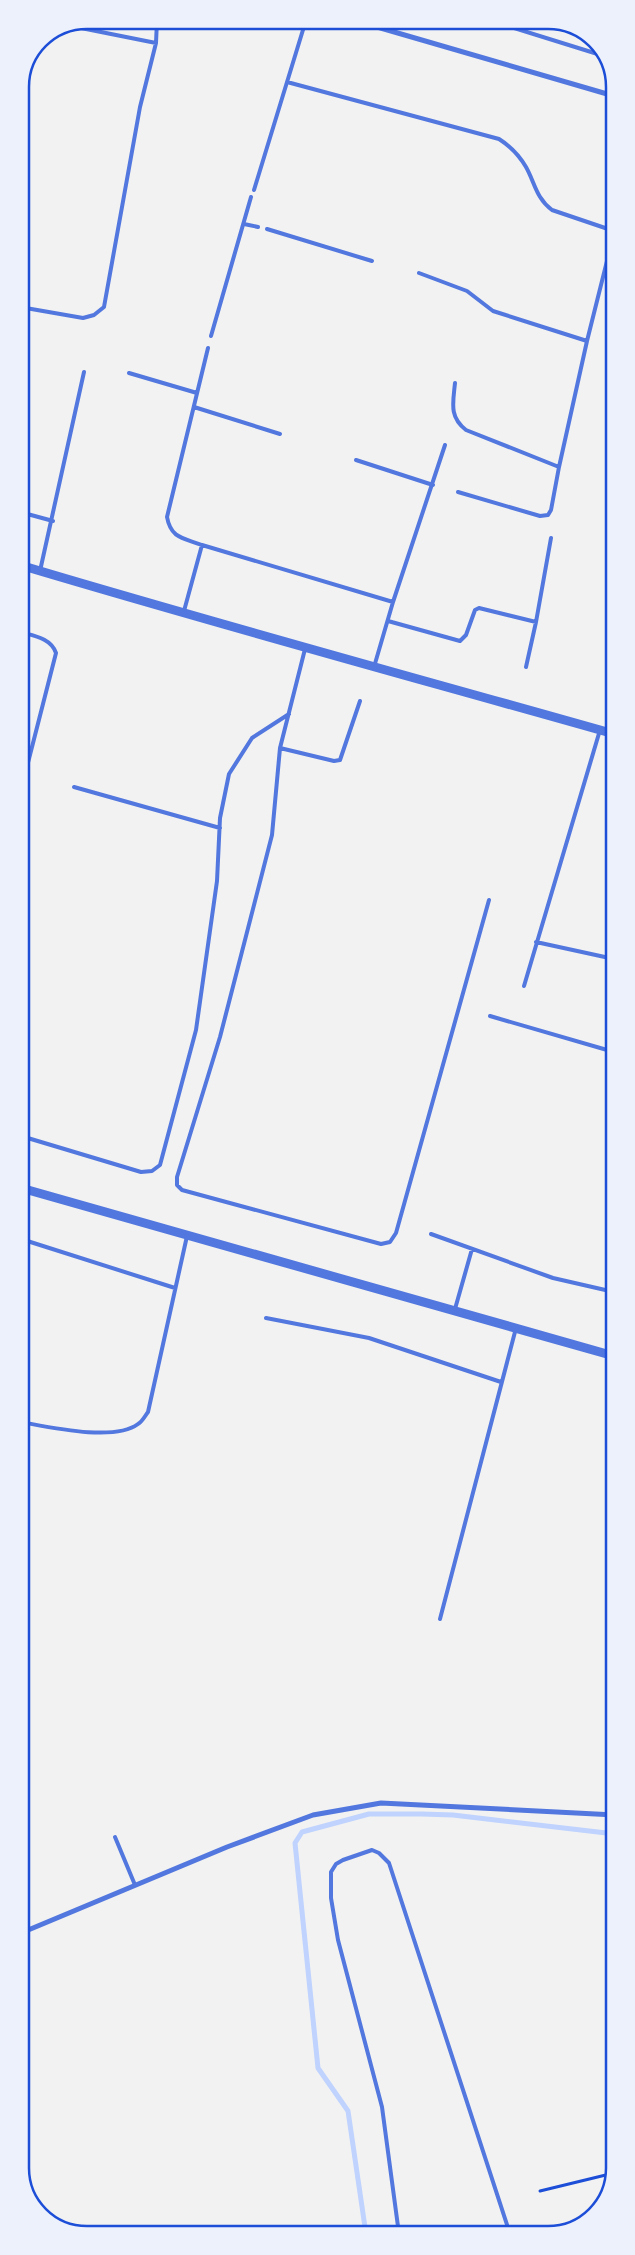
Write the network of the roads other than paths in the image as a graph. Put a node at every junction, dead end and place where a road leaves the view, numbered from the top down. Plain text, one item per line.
1 (86, 29) edge
2 (157, 29) edge
3 (303, 29) edge
4 (384, 29) edge
5 (517, 29) edge
6 (156, 43) junction
7 (596, 53) edge
8 (287, 82) junction
9 (606, 94) edge
10 (254, 190) dead end
11 (252, 198) dead end
12 (244, 224) junction
13 (258, 227) dead end
14 (606, 229) edge
15 (267, 230) dead end
16 (372, 261) dead end
17 (606, 264) edge
18 (419, 273) dead end
19 (29, 309) edge
20 (211, 336) dead end
21 (587, 341) junction
22 (208, 348) dead end
23 (84, 372) dead end
24 (128, 373) dead end
25 (455, 383) dead end
26 (197, 393) junction
27 (194, 407) junction
28 (280, 434) dead end
29 (445, 445) dead end
30 (356, 460) dead end
31 (559, 467) junction
32 (433, 485) junction
33 (458, 492) dead end
34 (29, 515) edge
35 (52, 521) junction
36 (551, 538) dead end
37 (202, 545) junction
38 (29, 568) edge
39 (40, 571) junction
40 (394, 602) junction
41 (184, 611) junction
42 (388, 621) junction
43 (536, 622) junction
44 (29, 635) edge
45 (305, 649) junction
46 (374, 668) junction
47 (526, 668) dead end
48 (360, 701) dead end
49 (289, 714) junction
50 (600, 730) junction
51 (606, 732) edge
52 (280, 748) junction
53 (29, 759) edge
54 (74, 787) dead end
55 (220, 828) junction
56 (489, 900) dead end
57 (536, 942) junction
58 (606, 957) edge
59 (524, 986) dead end
60 (490, 1016) dead end
61 (606, 1050) edge
62 (29, 1138) edge
63 (29, 1190) edge
64 (187, 1234) junction
65 (431, 1234) dead end
66 (29, 1242) edge
67 (472, 1249) junction
68 (175, 1288) junction
69 (606, 1290) edge
70 (455, 1310) junction
71 (266, 1318) dead end
72 (516, 1328) junction
73 (606, 1354) edge
74 (501, 1382) junction
75 (29, 1424) edge
76 (440, 1620) dead end
77 (606, 1815) edge
78 (115, 1837) dead end
79 (135, 1885) junction
80 (29, 1930) edge
81 (398, 2226) edge
82 (507, 2226) edge

1 - 6 lane
2 - 6 lane
3 - 8 lane
4 - 9 street
5 - 7 lane
6 - 19 lane
8 - 10 lane
8 - 14 lane
11 - 12 lane
12 - 13 lane
12 - 20 lane
15 - 16 lane
17 - 21 lane
18 - 21 lane
21 - 31 lane
22 - 26 lane
23 - 35 lane
24 - 26 lane
25 - 31 lane
26 - 27 lane
27 - 28 lane
27 - 37 lane
29 - 32 lane
30 - 32 lane
31 - 33 lane
32 - 40 lane
34 - 35 lane
35 - 39 lane
36 - 43 lane
37 - 40 lane
37 - 41 lane
38 - 39 street
39 - 41 street
40 - 42 lane
41 - 45 street
42 - 43 lane
42 - 46 lane
43 - 47 lane
44 - 53 lane
45 - 46 street
45 - 49 lane
46 - 50 street
48 - 52 lane
49 - 52 lane
49 - 55 lane
50 - 51 street
50 - 57 lane
52 - 56 lane
54 - 55 lane
55 - 62 lane
57 - 58 lane
57 - 59 lane
60 - 61 lane
63 - 64 street
64 - 68 lane
64 - 70 street
65 - 67 lane
66 - 68 lane
67 - 69 lane
67 - 70 lane
68 - 75 lane
70 - 72 street
71 - 74 lane
72 - 73 street
72 - 74 lane
74 - 76 lane
77 - 79 street
78 - 79 lane
79 - 80 street
81 - 82 lane

